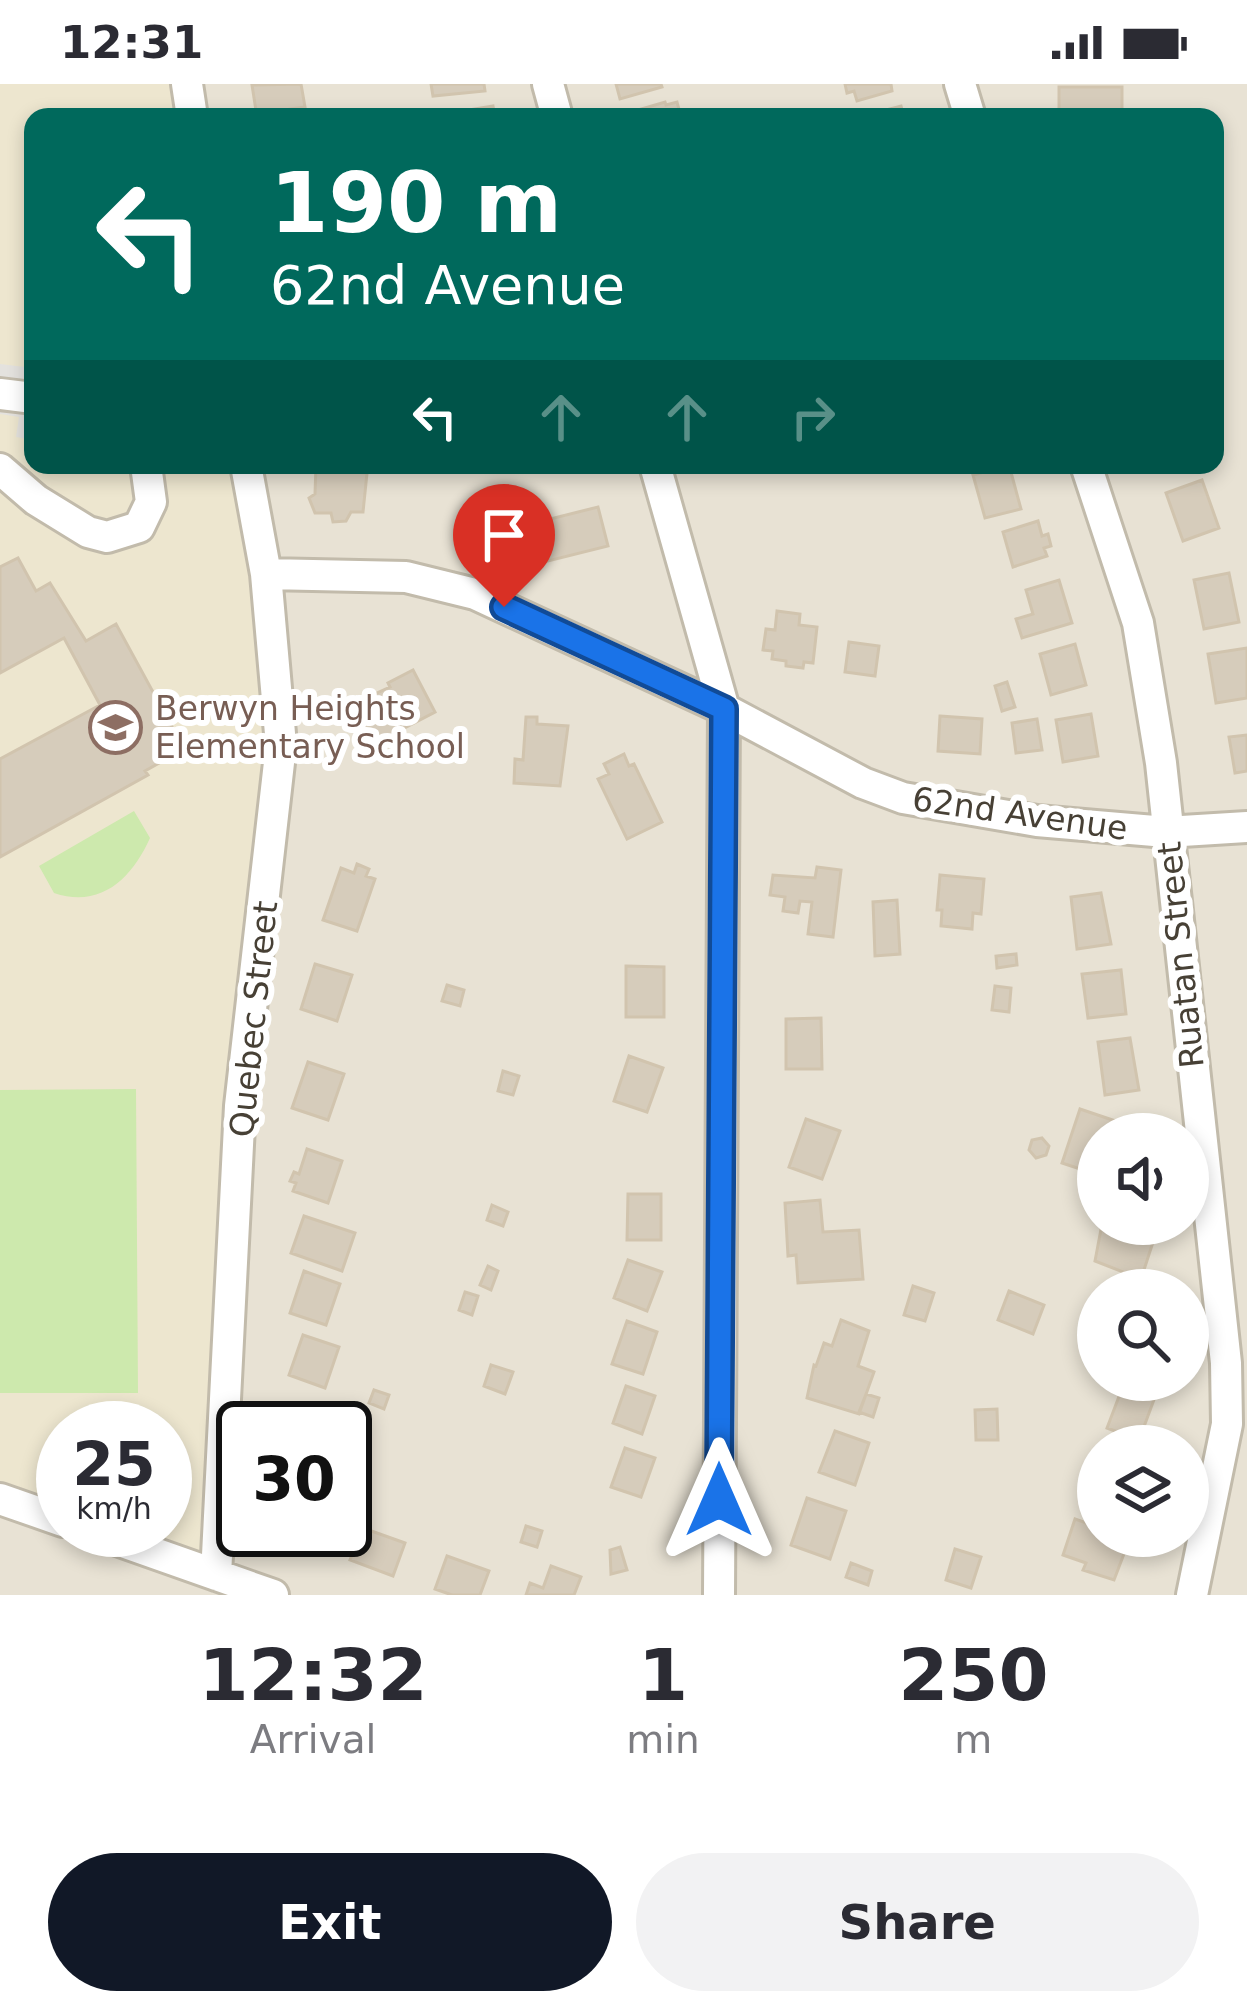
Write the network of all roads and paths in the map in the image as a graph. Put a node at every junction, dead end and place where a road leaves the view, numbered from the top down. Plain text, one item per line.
1 (0, 470) edge
2 (147, 474) edge
3 (248, 474) edge
4 (658, 474) edge
5 (1089, 474) edge
6 (266, 574) junction
7 (724, 709) junction
8 (1247, 827) edge
9 (1166, 832) junction
10 (0, 1499) edge
11 (36, 1512) edge
12 (165, 1557) edge
13 (216, 1575) junction
14 (273, 1595) edge
15 (719, 1595) edge
16 (1192, 1595) edge

1 - 2 street
3 - 6 street, Quebec Street
4 - 7 street
5 - 9 street, Ruatan Street
6 - 7 street, 62nd Avenue
6 - 13 street, Quebec Street
7 - 9 street, 62nd Avenue
7 - 15 street
8 - 9 street, 62nd Avenue
9 - 16 street, Ruatan Street
10 - 11 street
12 - 13 street
13 - 14 street

